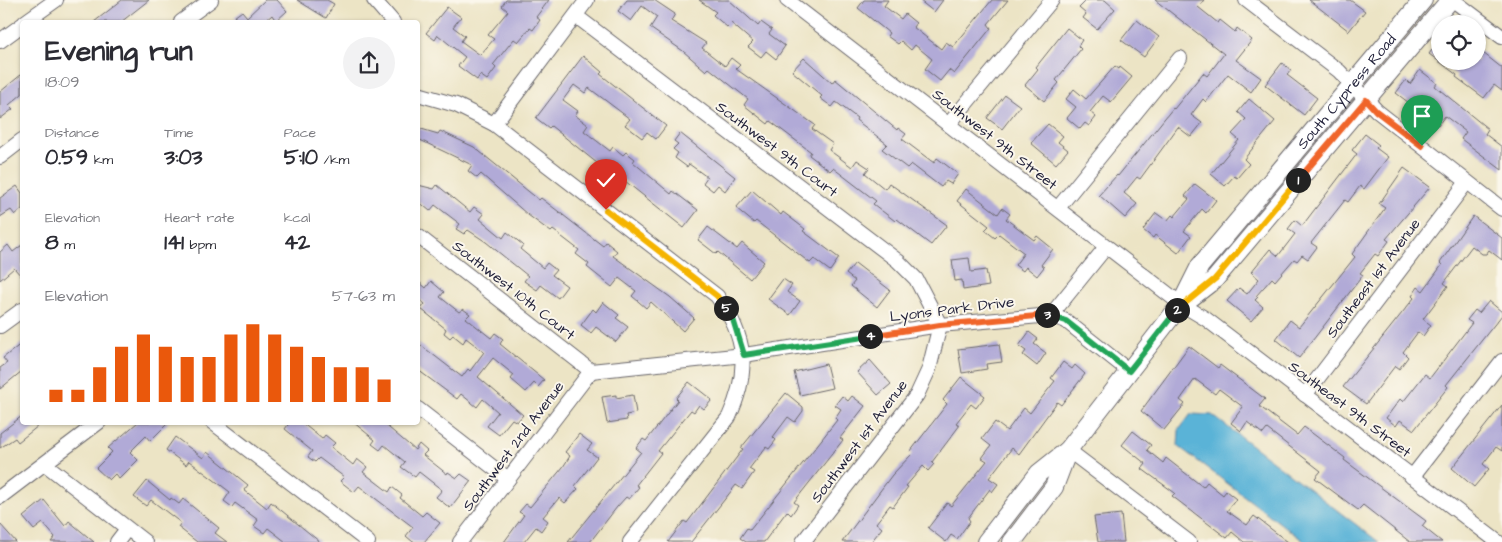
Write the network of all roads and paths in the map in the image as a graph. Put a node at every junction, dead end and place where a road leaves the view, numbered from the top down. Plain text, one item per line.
1 (56, 0) edge
2 (211, 0) edge
3 (374, 0) edge
4 (587, 0) edge
5 (787, 0) edge
6 (1052, 0) edge
7 (1246, 0) edge
8 (1423, 0) edge
9 (1452, 0) edge
10 (576, 16) junction
11 (29, 20) edge
12 (184, 20) edge
13 (392, 20) edge
14 (20, 27) edge
15 (1502, 37) edge
16 (0, 41) edge
17 (1180, 58) dead end
18 (1352, 85) junction
19 (420, 95) edge
20 (1366, 100) junction
21 (494, 124) junction
22 (949, 124) junction
23 (20, 142) edge
24 (0, 157) edge
25 (1467, 182) junction
26 (1058, 208) junction
27 (1502, 208) edge
28 (420, 238) edge
29 (1106, 246) junction
30 (1181, 304) junction
31 (20, 311) edge
32 (1051, 315) junction
33 (940, 325) junction
34 (0, 326) edge
35 (744, 355) junction
36 (1502, 361) edge
37 (591, 371) junction
38 (1129, 371) junction
39 (1305, 395) junction
40 (420, 411) edge
41 (95, 425) edge
42 (216, 425) edge
43 (1068, 450) junction
44 (44, 464) junction
45 (1412, 477) junction
46 (508, 478) junction
47 (0, 497) edge
48 (127, 528) junction
49 (117, 542) edge
50 (145, 542) edge
51 (368, 542) edge
52 (460, 542) edge
53 (630, 542) edge
54 (803, 542) edge
55 (986, 542) edge
56 (1012, 542) edge
57 (1189, 542) edge
58 (1498, 542) edge

1 - 11 street
2 - 12 street
3 - 13 street
4 - 10 street
5 - 22 street, Southwest 9th Street
6 - 22 street
7 - 18 street
8 - 18 street, South Cypress Road
9 - 15 street
9 - 20 street, South Cypress Road
10 - 21 street
10 - 33 street, Southwest 9th Court
14 - 16 street
17 - 26 street
18 - 20 street
18 - 30 street, South Cypress Road
19 - 21 street
20 - 25 street
20 - 30 street, South Cypress Road
21 - 35 street
22 - 26 street, Southwest 9th Street
23 - 24 street
25 - 27 street
25 - 39 street, Southeast 1st Avenue
26 - 29 street, Southwest 9th Street
28 - 37 street, Southwest 10th Court
29 - 30 street, Southwest 9th Street
29 - 32 street
30 - 38 street, South Cypress Road
30 - 39 street, Southeast 9th Street
31 - 34 street
32 - 33 street, Lyons Park Drive
32 - 38 street
33 - 35 street, Lyons Park Drive
33 - 54 street, Southwest 1st Avenue
35 - 37 street, Lyons Park Drive
35 - 53 street
36 - 45 street
37 - 46 street, Southwest 2nd Avenue
38 - 43 street, South Cypress Road
39 - 45 street, Southeast 9th Street
40 - 46 street
41 - 44 street
42 - 51 street
43 - 55 street, South Cypress Road
43 - 56 street, South Cypress Road
43 - 57 street
44 - 47 street
44 - 48 street
45 - 58 street, Southeast 9th Street
46 - 52 street, Southwest 2nd Avenue
48 - 49 street
48 - 50 street

